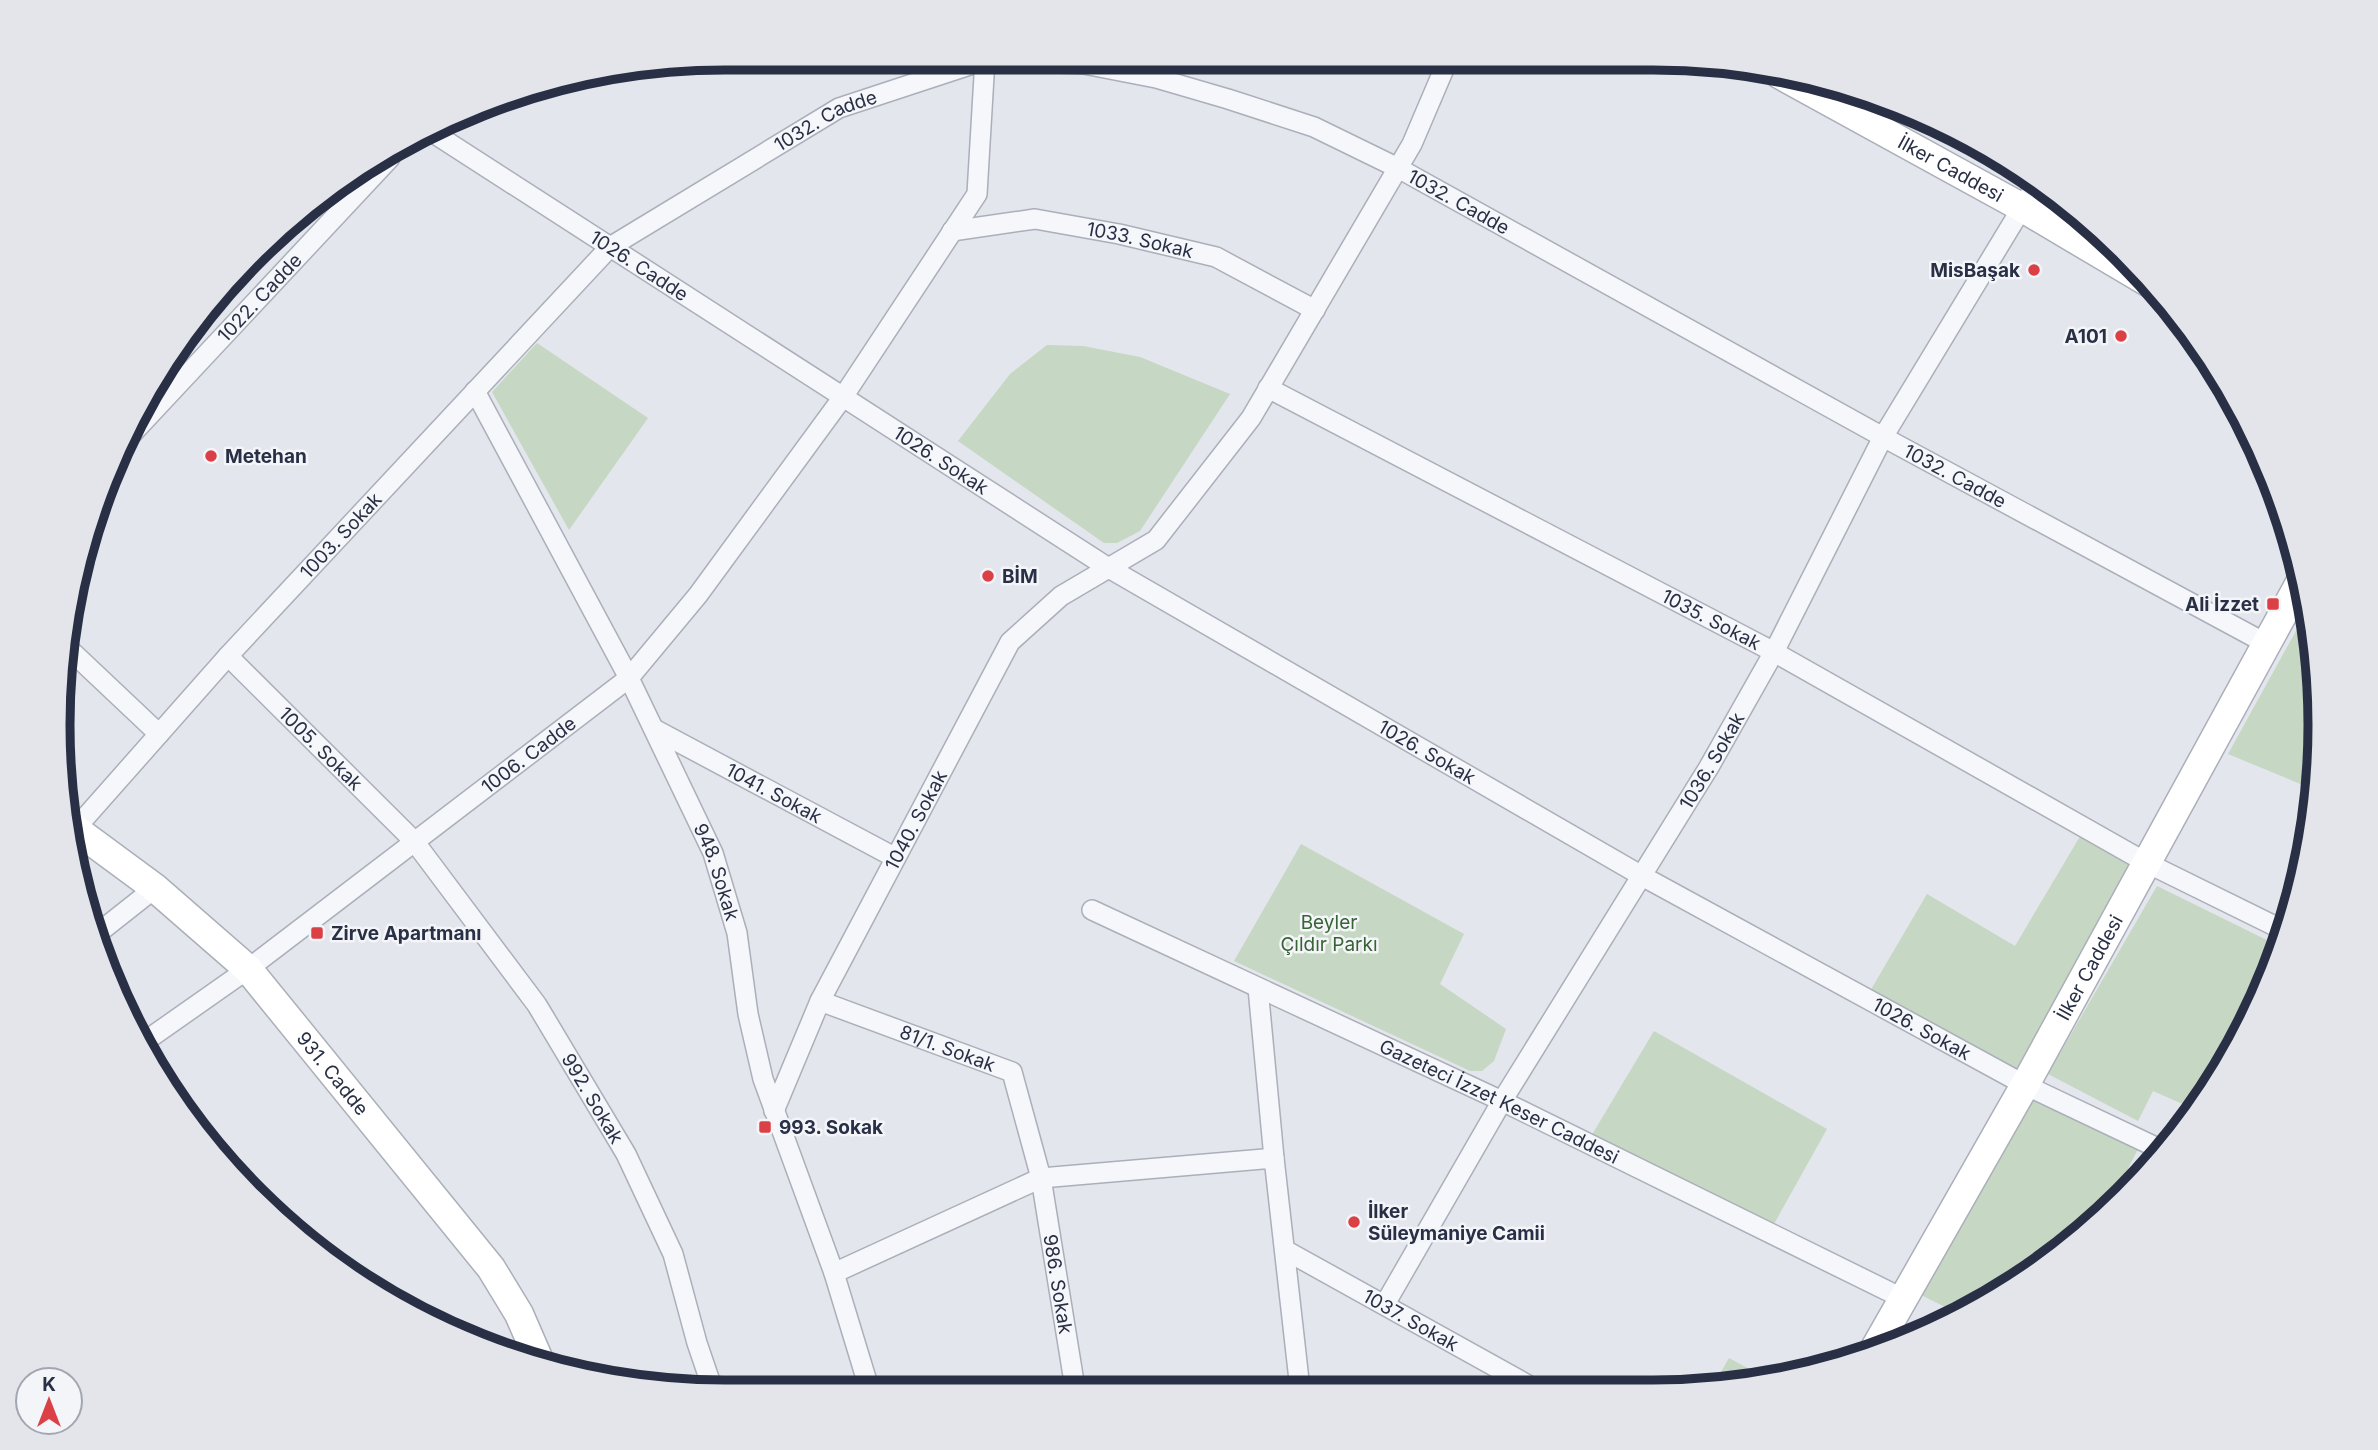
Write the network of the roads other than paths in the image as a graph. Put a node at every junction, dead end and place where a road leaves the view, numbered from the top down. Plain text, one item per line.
1 (955, 70) edge
2 (984, 70) edge
3 (1115, 70) edge
4 (1444, 70) edge
5 (1805, 88) edge
6 (439, 136) edge
7 (381, 168) edge
8 (1398, 168) junction
9 (2032, 191) edge
10 (2021, 207) junction
11 (952, 231) junction
12 (611, 247) junction
13 (2119, 265) edge
14 (1315, 310) junction
15 (1268, 388) junction
16 (475, 391) junction
17 (844, 397) junction
18 (146, 420) edge
19 (1883, 438) junction
20 (1107, 567) junction
21 (2294, 594) edge
22 (2267, 644) junction
23 (1774, 652) junction
24 (74, 654) edge
25 (228, 656) junction
26 (629, 678) junction
27 (654, 729) junction
28 (159, 734) junction
29 (78, 825) edge
30 (80, 832) edge
31 (414, 841) junction
32 (894, 857) junction
33 (2147, 863) junction
34 (1643, 876) junction
35 (155, 888) junction
36 (1092, 910) dead end
37 (2276, 927) edge
38 (103, 929) edge
39 (248, 969) junction
40 (1258, 988) junction
41 (820, 1001) junction
42 (150, 1038) edge
43 (2025, 1085) junction
44 (1502, 1101) junction
45 (774, 1111) junction
46 (2154, 1146) edge
47 (1274, 1157) junction
48 (1041, 1178) junction
49 (1285, 1250) junction
50 (834, 1273) junction
51 (1904, 1299) junction
52 (1385, 1304) junction
53 (1881, 1339) edge
54 (535, 1352) edge
55 (709, 1380) edge
56 (867, 1380) edge
57 (1074, 1380) edge
58 (1299, 1380) edge
59 (1519, 1380) edge

1 - 12 street, 1032. Cadde
2 - 11 street
3 - 8 street, 1032. Cadde
4 - 8 street, 1040. Sokak
5 - 10 main road, İlker Caddesi
6 - 12 street, 1026. Cadde
7 - 18 street, 1022. Cadde
8 - 14 street, 1040. Sokak
8 - 19 street, 1032. Cadde
9 - 10 street, 1036. Sokak
10 - 13 main road, İlker Caddesi
10 - 19 street, 1036. Sokak
11 - 14 street, 1033. Sokak
11 - 17 street
12 - 16 street, 1003. Sokak
12 - 17 street, 1026. Cadde
14 - 15 street, 1040. Sokak
15 - 20 street, 1040. Sokak
15 - 23 street, 1035. Sokak
16 - 25 street, 1003. Sokak
16 - 26 street, 948. Sokak
17 - 20 street, 1026. Sokak
17 - 26 street, 1006. Cadde
19 - 22 street, 1032. Cadde
19 - 23 street, 1036. Sokak
20 - 32 street, 1040. Sokak
20 - 34 street, 1026. Sokak
21 - 22 main road, İlker Caddesi
22 - 33 main road, İlker Caddesi
23 - 33 street, 1035. Sokak
23 - 34 street, 1036. Sokak
24 - 28 street
25 - 28 street, 1003. Sokak
25 - 31 street, 1005. Sokak
26 - 27 street, 948. Sokak
26 - 31 street, 1006. Cadde
27 - 32 street, 1041. Sokak
27 - 45 street, 948. Sokak
28 - 29 street, 1003. Sokak
30 - 35 main road, 931. Cadde
31 - 39 street, 1006. Cadde
31 - 55 street, 992. Sokak
32 - 41 street, 1040. Sokak
33 - 37 street, 1035. Sokak
33 - 43 main road, İlker Caddesi
34 - 43 street, 1026. Sokak
34 - 44 street, 1036. Sokak
35 - 38 street
35 - 39 main road, 931. Cadde
36 - 40 street, Gazeteci İzzet Keser Caddesi
39 - 42 street, 1006. Cadde
39 - 54 main road, 931. Cadde
40 - 44 street, Gazeteci İzzet Keser Caddesi
40 - 47 street
41 - 45 street, 1040. Sokak
41 - 48 street, 81/1. Sokak
43 - 46 street, 1026. Sokak
43 - 51 main road, İlker Caddesi
44 - 51 street, Gazeteci İzzet Keser Caddesi
44 - 52 street, 1036. Sokak
45 - 50 street, 948. Sokak
47 - 48 street
47 - 49 street
48 - 50 street
48 - 57 street, 986. Sokak
49 - 52 street, 1037. Sokak
49 - 58 street
50 - 56 street, 948. Sokak
51 - 53 main road, İlker Caddesi
52 - 59 street, 1037. Sokak

